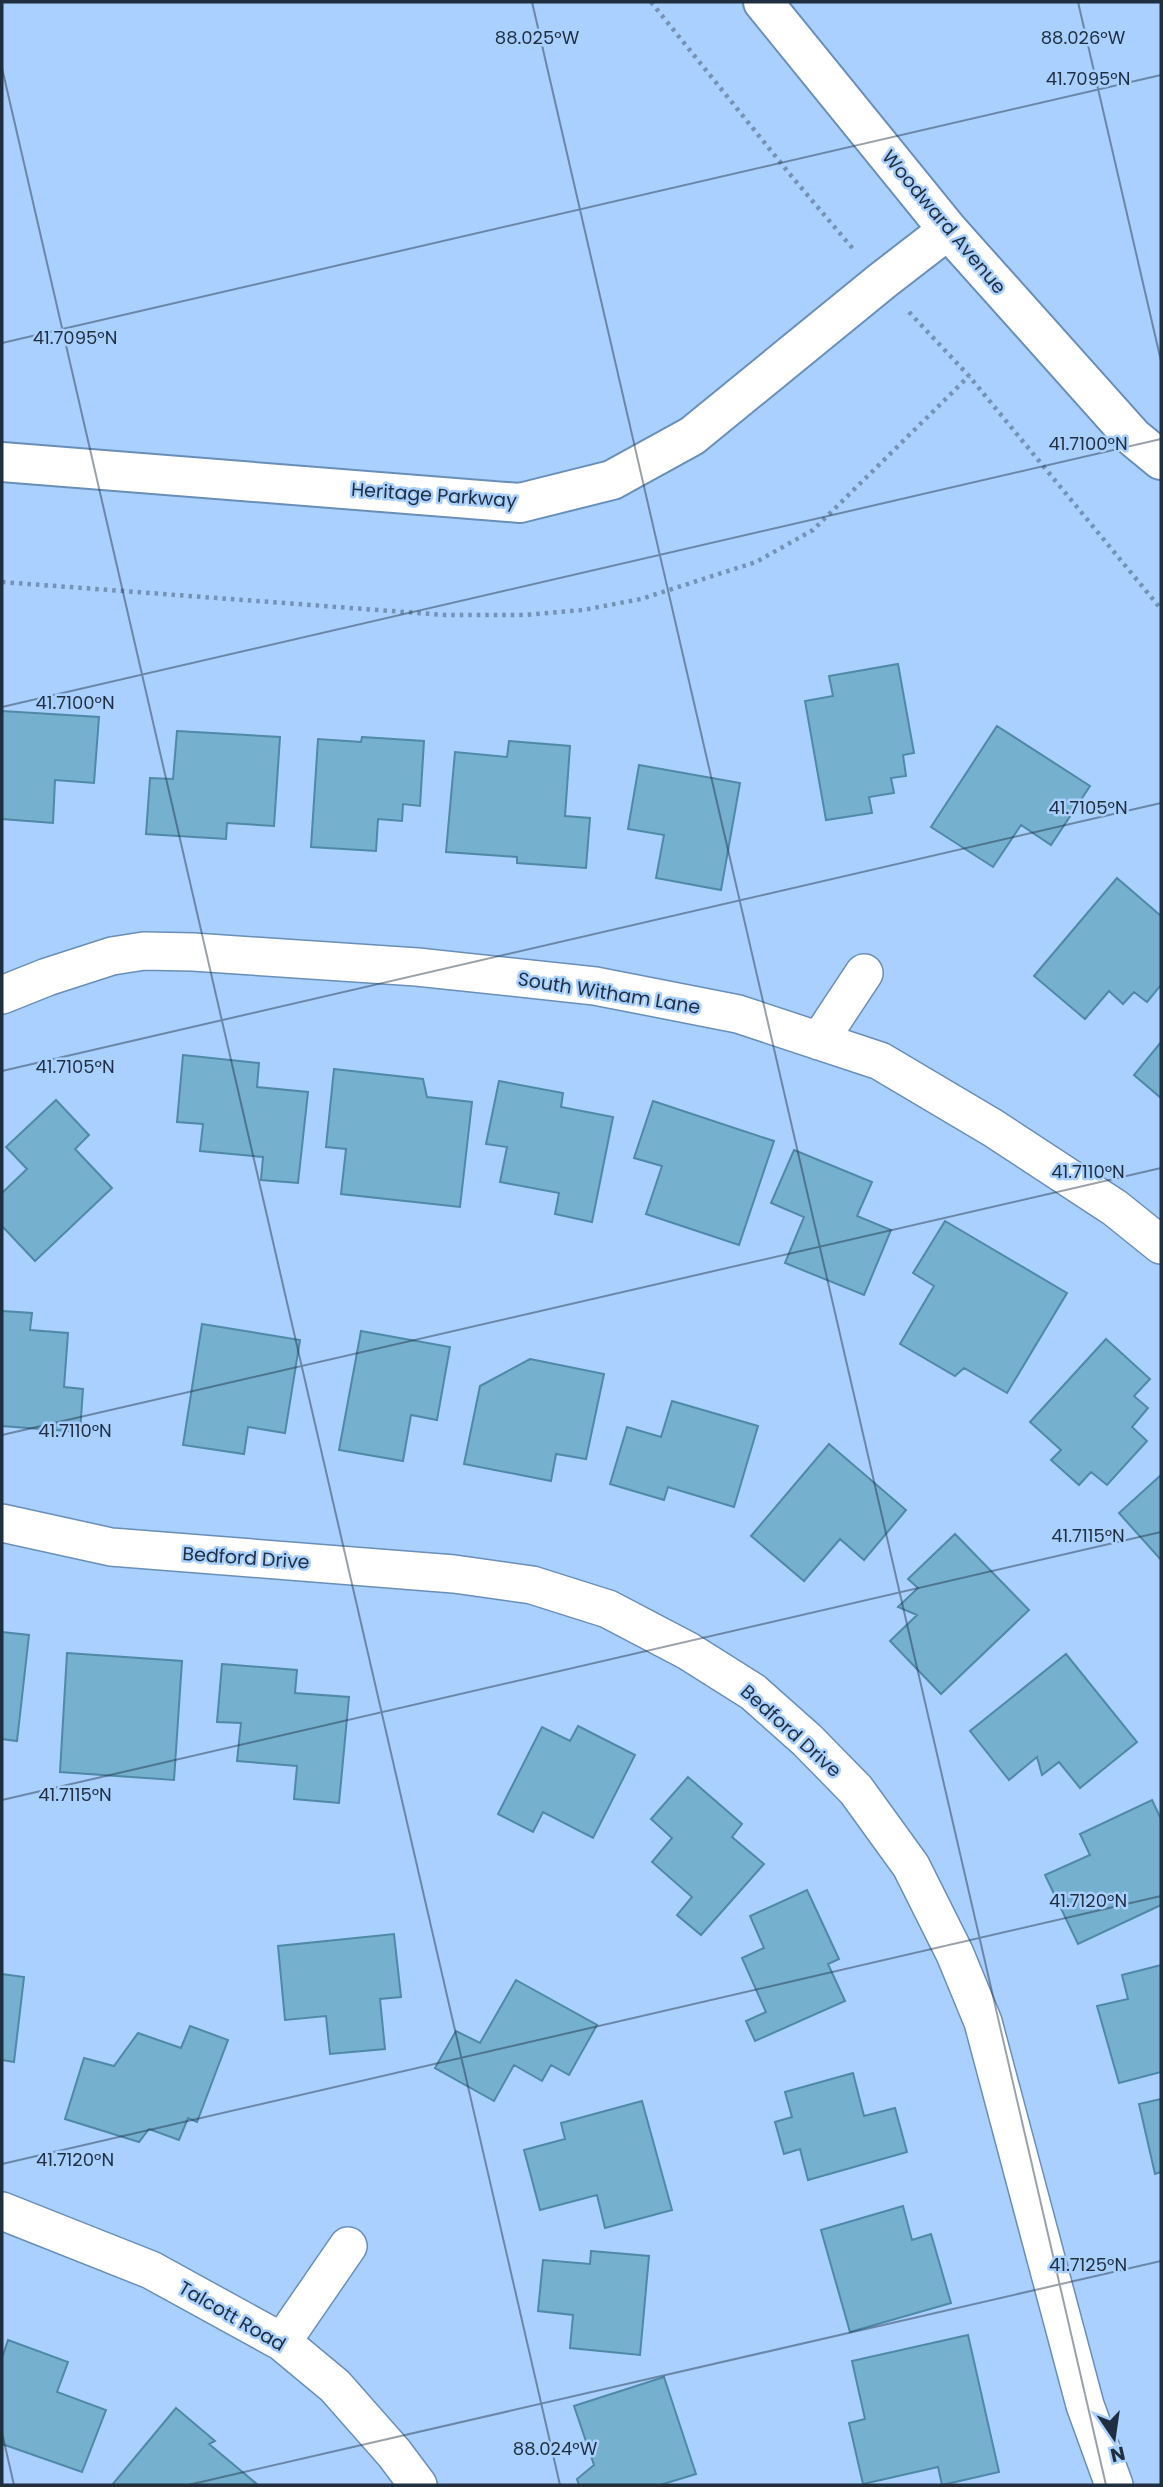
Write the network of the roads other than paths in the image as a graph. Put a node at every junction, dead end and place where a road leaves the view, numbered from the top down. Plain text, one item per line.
1 (763, 2) edge
2 (948, 230) junction
3 (1147, 449) edge
4 (2, 462) edge
5 (1161, 487) edge
6 (864, 972) dead end
7 (2, 995) edge
8 (819, 1041) junction
9 (1161, 1245) edge
10 (2, 1522) edge
11 (2, 2211) edge
12 (348, 2246) dead end
13 (282, 2342) junction
14 (418, 2485) edge
15 (1114, 2485) edge

1 - 2 street, Woodward Avenue
2 - 3 street, Woodward Avenue
2 - 4 street, Heritage Parkway
3 - 5 street, Woodward Avenue
6 - 8 street
7 - 8 street, South Witham Lane
8 - 9 street, South Witham Lane
10 - 15 street, Bedford Drive
11 - 13 street, Talcott Road
12 - 13 street
13 - 14 street, Talcott Road

